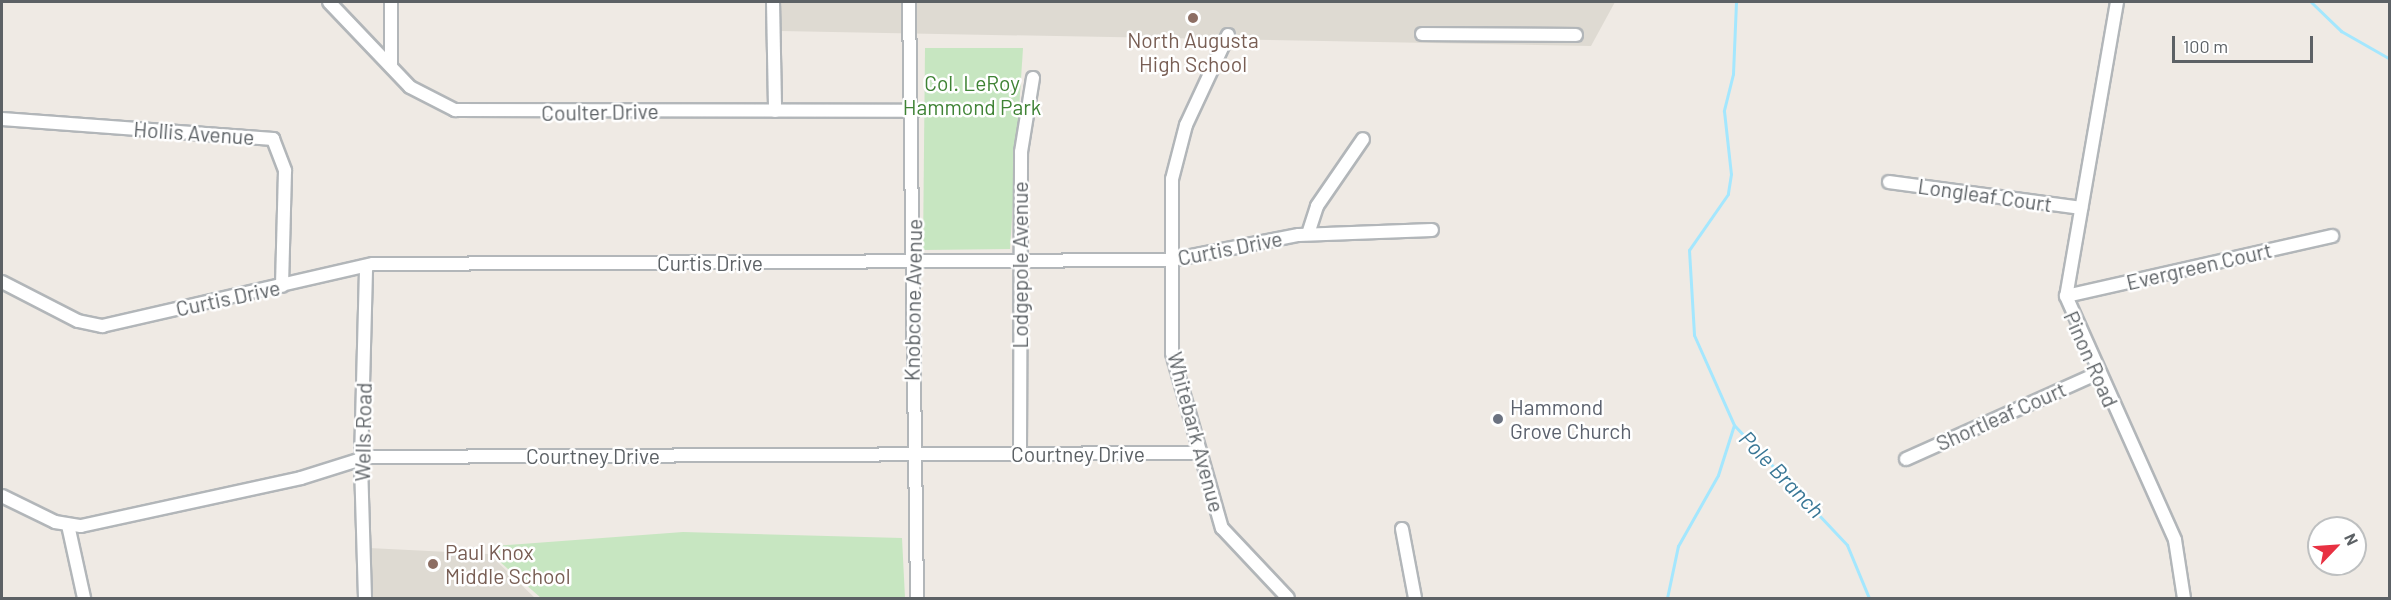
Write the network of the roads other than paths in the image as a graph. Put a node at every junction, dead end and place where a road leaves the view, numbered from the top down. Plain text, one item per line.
1 (329, 2) edge
2 (391, 2) edge
3 (773, 2) edge
4 (909, 2) edge
5 (2117, 2) edge
6 (1422, 34) dead end
7 (1228, 35) dead end
8 (1576, 35) dead end
9 (391, 66) junction
10 (1033, 78) dead end
11 (775, 111) junction
12 (914, 111) junction
13 (2, 119) edge
14 (1363, 139) dead end
15 (1889, 182) dead end
16 (2081, 208) junction
17 (1432, 230) dead end
18 (1308, 234) junction
19 (2332, 236) dead end
20 (1171, 260) junction
21 (1020, 262) junction
22 (914, 263) junction
23 (366, 266) junction
24 (2, 282) edge
25 (282, 286) junction
26 (2066, 296) junction
27 (2096, 374) junction
28 (1020, 453) junction
29 (1198, 453) junction
30 (912, 455) junction
31 (1906, 459) dead end
32 (361, 461) junction
33 (2, 496) edge
34 (68, 525) junction
35 (1402, 530) dead end
36 (84, 598) edge
37 (365, 598) edge
38 (917, 598) edge
39 (1288, 598) edge
40 (1415, 598) edge
41 (2184, 598) edge

1 - 9 street, Coulter Drive
2 - 9 street
3 - 11 street
4 - 12 street, Knobcone Avenue
5 - 16 street, Pinon Road
6 - 8 street
7 - 20 street, Whitebark Avenue
9 - 11 street, Coulter Drive
10 - 21 street, Lodgepole Avenue
11 - 12 street, Coulter Drive
12 - 22 street, Knobcone Avenue
13 - 25 street, Hollis Avenue
14 - 18 street
15 - 16 street, Longleaf Court
16 - 26 street, Pinon Road
17 - 18 street, Curtis Drive
18 - 20 street, Curtis Drive
19 - 26 street, Evergreen Court
20 - 21 street, Curtis Drive
20 - 29 street, Whitebark Avenue
21 - 22 street, Curtis Drive
21 - 28 street, Lodgepole Avenue
22 - 23 street, Curtis Drive
22 - 30 street, Knobcone Avenue
23 - 25 street, Curtis Drive
23 - 32 street, Wells Road
24 - 25 street, Curtis Drive
26 - 27 street, Pinon Road
27 - 31 street, Shortleaf Court
27 - 41 street, Pinon Road
28 - 29 street, Courtney Drive
28 - 30 street, Courtney Drive
29 - 39 street, Whitebark Avenue
30 - 32 street, Courtney Drive
30 - 38 street, Knobcone Avenue
32 - 34 street, Courtney Drive
32 - 37 street, Wells Road
33 - 34 street, Courtney Drive
34 - 36 street
35 - 40 street

